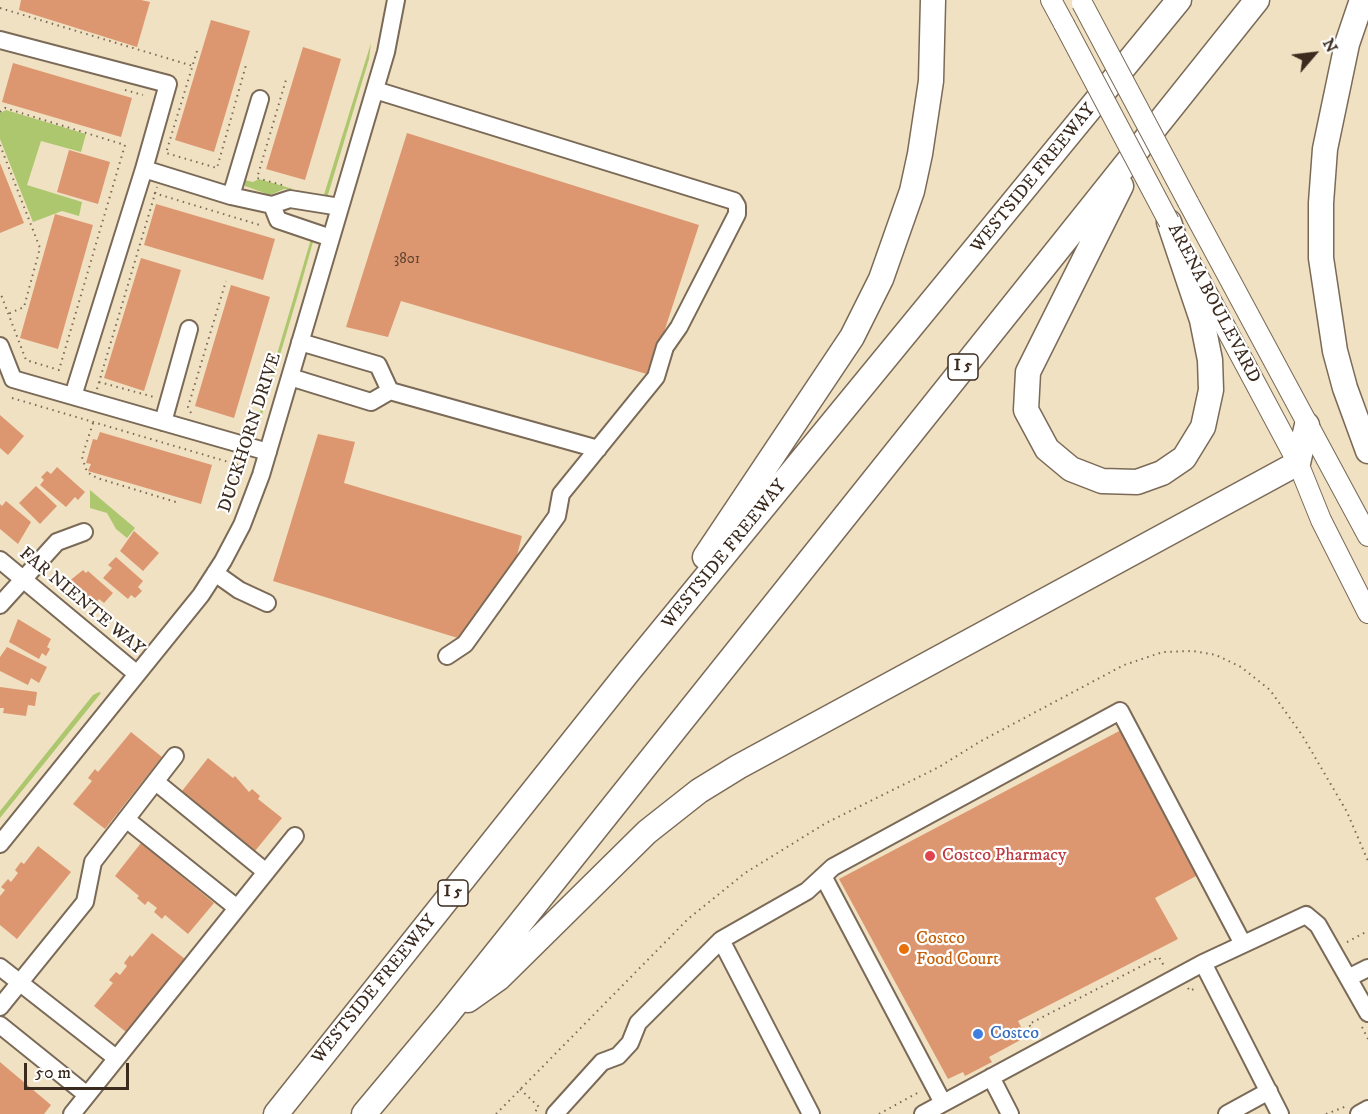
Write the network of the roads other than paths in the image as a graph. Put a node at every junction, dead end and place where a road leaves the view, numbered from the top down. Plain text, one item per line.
1 (396, 0) edge
2 (933, 0) edge
3 (1051, 0) edge
4 (1162, 0) edge
5 (1179, 0) edge
6 (1257, 0) edge
7 (1362, 0) edge
8 (1080, 1) edge
9 (0, 40) edge
10 (1111, 86) junction
11 (375, 90) junction
12 (260, 99) dead end
13 (1142, 144) junction
14 (144, 169) junction
15 (231, 196) junction
16 (272, 205) junction
17 (340, 207) junction
18 (1169, 222) junction
19 (331, 238) junction
20 (189, 329) dead end
21 (300, 342) junction
22 (0, 346) edge
23 (290, 377) junction
24 (390, 391) junction
25 (74, 396) junction
26 (163, 422) junction
27 (1307, 425) junction
28 (598, 449) junction
29 (1368, 451) edge
30 (268, 452) junction
31 (1298, 463) junction
32 (84, 532) dead end
33 (1368, 536) edge
34 (0, 560) edge
35 (215, 573) junction
36 (22, 580) junction
37 (267, 603) dead end
38 (0, 605) edge
39 (1368, 613) edge
40 (447, 656) dead end
41 (629, 671) junction
42 (137, 674) junction
43 (175, 756) dead end
44 (156, 782) junction
45 (126, 819) junction
46 (294, 836) dead end
47 (0, 844) edge
48 (266, 872) junction
49 (823, 876) junction
50 (237, 908) junction
51 (721, 940) junction
52 (1243, 944) junction
53 (1203, 963) junction
54 (0, 967) edge
55 (1368, 968) edge
56 (1350, 977) junction
57 (20, 982) junction
58 (0, 1007) edge
59 (1368, 1013) edge
60 (446, 1016) junction
61 (0, 1025) edge
62 (116, 1058) junction
63 (991, 1077) junction
64 (1269, 1091) junction
65 (87, 1095) junction
66 (943, 1103) junction
67 (72, 1114) edge
68 (276, 1114) edge
69 (364, 1114) edge
70 (555, 1114) edge
71 (811, 1114) edge
72 (922, 1114) edge
73 (1010, 1114) edge
74 (1227, 1114) edge
75 (1281, 1114) edge

1 - 11 street, DUCKHORN DRIVE
2 - 41 highway
3 - 18 main road, ARENA BOULEVARD, bridge
4 - 10 highway
5 - 10 highway, WESTSIDE FREEWAY / I 5
6 - 13 highway, I 5
7 - 29 highway
8 - 27 main road, ARENA BOULEVARD, bridge
9 - 14 street
10 - 41 highway, WESTSIDE FREEWAY / I 5
11 - 17 street, DUCKHORN DRIVE
11 - 28 street
12 - 15 street
13 - 18 highway
13 - 60 highway, I 5
14 - 15 street
14 - 25 street
15 - 16 street
16 - 17 street
16 - 19 street
17 - 19 street, DUCKHORN DRIVE
18 - 31 main road, ARENA BOULEVARD
19 - 21 street, DUCKHORN DRIVE
20 - 26 street
21 - 23 street, DUCKHORN DRIVE
21 - 24 street
22 - 25 street
23 - 24 street
23 - 30 street, DUCKHORN DRIVE
24 - 28 street
25 - 26 street
26 - 30 street
27 - 31 highway
27 - 33 main road, ARENA BOULEVARD
28 - 40 street
30 - 35 street, DUCKHORN DRIVE
31 - 39 main road, ARENA BOULEVARD
31 - 60 highway
32 - 36 street
34 - 36 street, FAR NIENTE WAY
35 - 37 street
35 - 42 street, DUCKHORN DRIVE
36 - 38 street
36 - 42 street, FAR NIENTE WAY
41 - 68 highway, WESTSIDE FREEWAY / I 5
42 - 47 street, DUCKHORN DRIVE
43 - 44 street
44 - 45 street
44 - 48 street
45 - 50 street
45 - 57 street
46 - 48 street
48 - 50 street
49 - 51 street
49 - 52 street
49 - 66 street
50 - 62 street
51 - 70 street
51 - 71 street
52 - 53 street
52 - 56 street
53 - 63 street
53 - 64 street
54 - 57 street
55 - 56 street
56 - 59 street
57 - 58 street
57 - 62 street
60 - 69 highway, I 5
61 - 65 street
62 - 65 street
63 - 66 street
63 - 73 street
64 - 74 street
64 - 75 street
65 - 67 street
66 - 72 street

